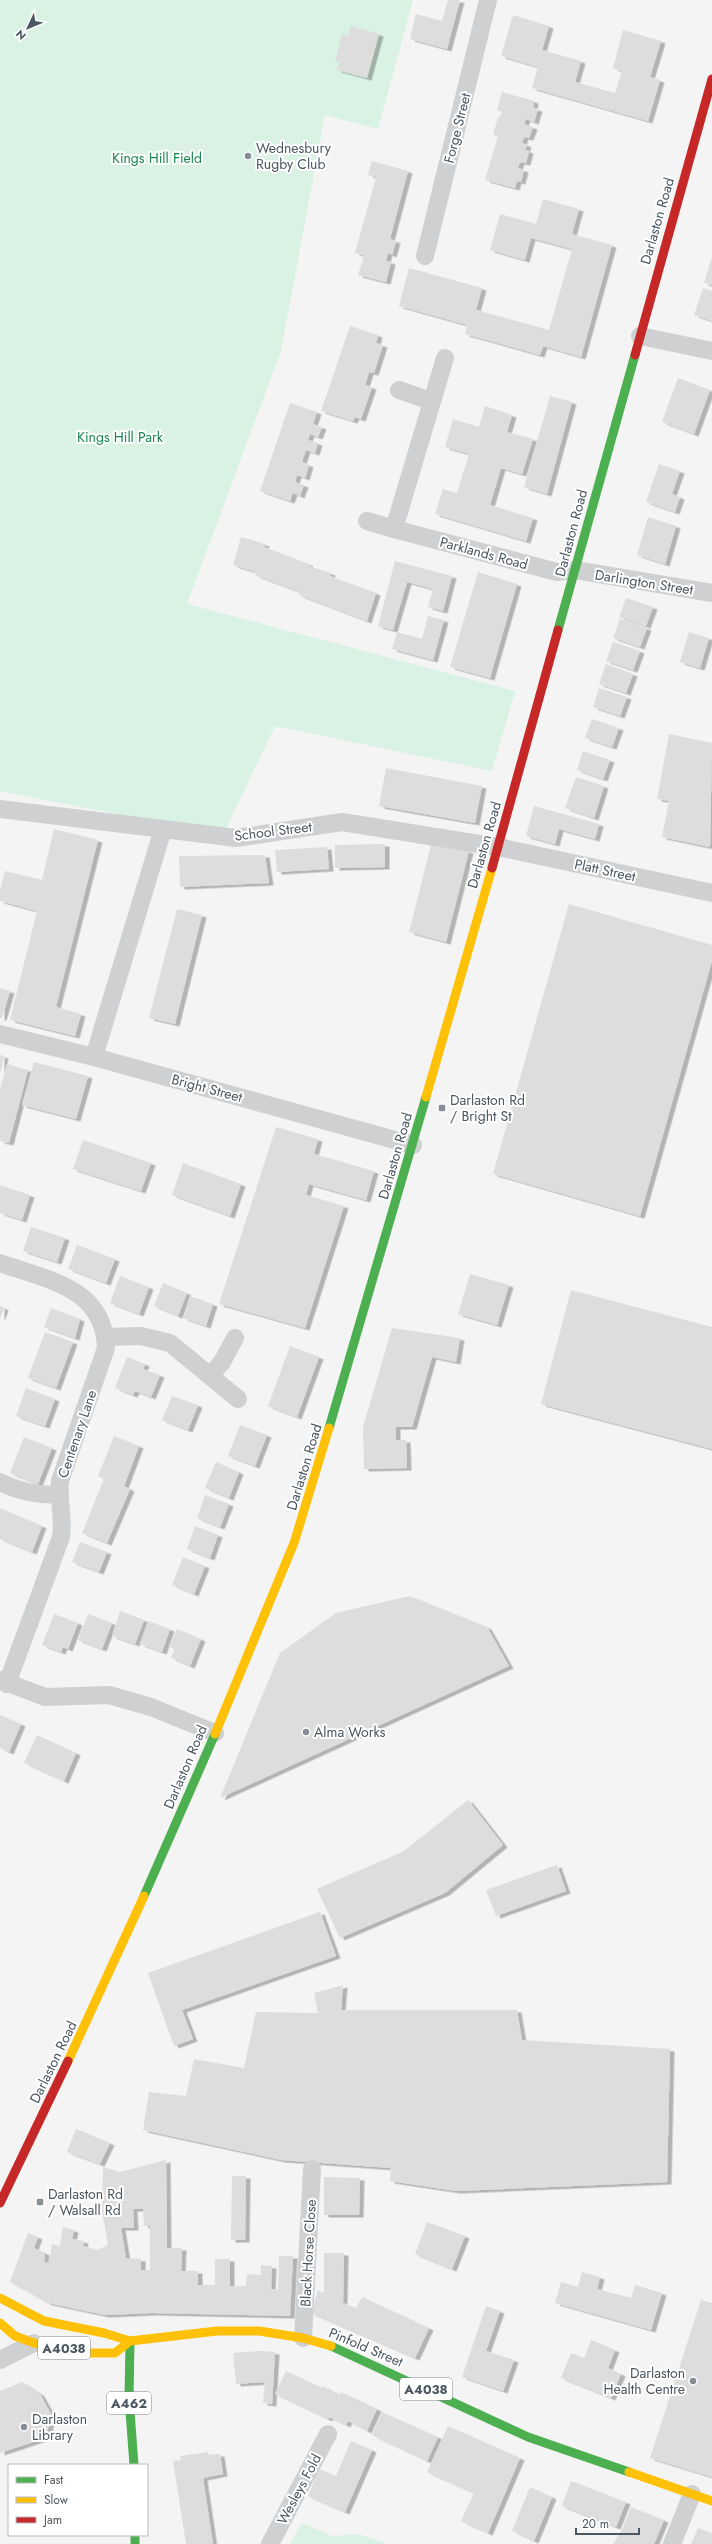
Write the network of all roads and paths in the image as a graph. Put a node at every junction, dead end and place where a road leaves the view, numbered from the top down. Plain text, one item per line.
1 (488, 0) edge
2 (712, 79) edge
3 (425, 256) dead end
4 (640, 336) junction
5 (712, 351) edge
6 (445, 358) dead end
7 (399, 390) dead end
8 (431, 401) junction
9 (367, 521) dead end
10 (394, 528) junction
11 (575, 570) junction
12 (712, 593) edge
13 (0, 809) edge
14 (163, 829) junction
15 (498, 847) junction
16 (712, 892) edge
17 (0, 1034) edge
18 (94, 1057) junction
19 (413, 1145) junction
20 (0, 1263) edge
21 (105, 1337) junction
22 (235, 1338) dead end
23 (211, 1375) junction
24 (238, 1399) dead end
25 (0, 1482) edge
26 (58, 1495) junction
27 (4, 1682) edge
28 (215, 1733) junction
29 (312, 2169) dead end
30 (0, 2203) edge
31 (0, 2298) edge
32 (0, 2324) edge
33 (303, 2338) junction
34 (130, 2341) junction
35 (34, 2343) junction
36 (0, 2360) edge
37 (328, 2434) dead end
38 (134, 2464) edge
39 (692, 2494) junction
40 (712, 2501) edge
41 (270, 2544) edge
42 (672, 2544) edge

1 - 3 street, Forge Street
2 - 4 main road, Darlaston Road
4 - 5 street
4 - 11 main road, Darlaston Road
6 - 8 street
7 - 8 street
8 - 10 street
9 - 10 street, Parklands Road
10 - 11 street, Parklands Road
11 - 12 street, Darlington Street
11 - 15 main road, Darlaston Road
13 - 14 street, School Street
14 - 15 street, School Street
14 - 18 street
15 - 16 street, Platt Street
15 - 19 main road, Darlaston Road
17 - 18 street, Bright Street
18 - 19 street, Bright Street
19 - 28 main road, Darlaston Road
20 - 21 street, Centenary Lane
21 - 23 street
21 - 26 street, Centenary Lane
22 - 23 street
23 - 24 street
25 - 26 street
26 - 27 street, Centenary Lane
27 - 28 street, Centenary Lane
28 - 30 main road, Darlaston Road
29 - 33 street, Black Horse Close
31 - 34 main road, A4038
32 - 35 main road, A4038
33 - 34 main road, Pinfold Street / A4038
33 - 39 main road, Pinfold Street / A4038
34 - 35 main road, A4038
34 - 38 main road, A462
35 - 36 street
37 - 41 street, Wesleys Fold
39 - 40 main road, Pinfold Street / A4038
39 - 42 street

